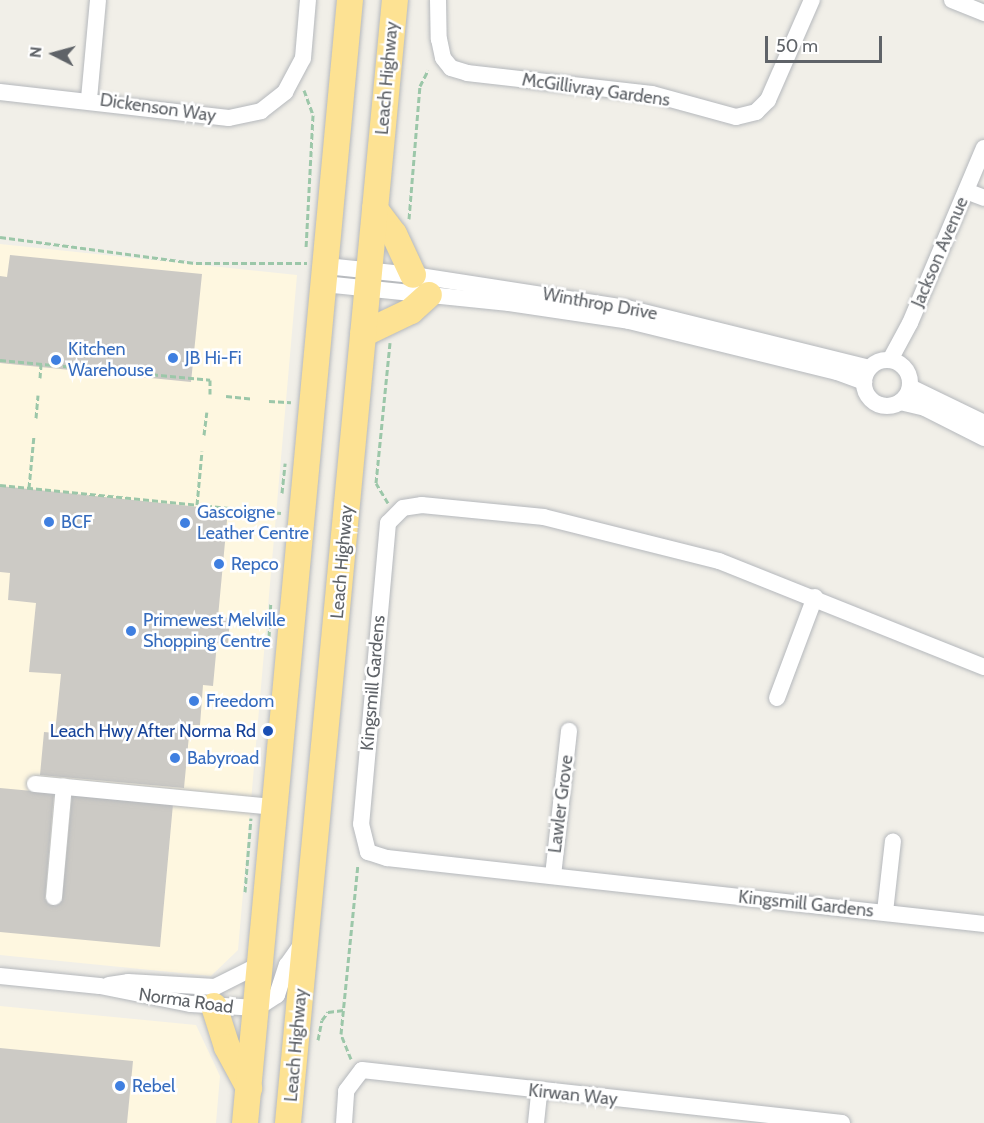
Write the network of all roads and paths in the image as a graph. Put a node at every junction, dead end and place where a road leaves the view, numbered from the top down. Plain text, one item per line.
1 (98, 0) edge
2 (308, 0) edge
3 (350, 0) edge
4 (395, 0) edge
5 (438, 0) edge
6 (812, 0) edge
7 (952, 0) edge
8 (984, 13) edge
9 (428, 70) dead end
10 (294, 74) junction
11 (0, 92) edge
12 (89, 99) junction
13 (984, 148) edge
14 (966, 191) junction
15 (984, 198) edge
16 (375, 209) junction
17 (409, 222) dead end
18 (0, 237) edge
19 (317, 271) junction
20 (412, 275) junction
21 (368, 279) junction
22 (429, 295) junction
23 (363, 334) junction
24 (390, 335) dead end
25 (0, 360) edge
26 (896, 363) junction
27 (41, 364) junction
28 (867, 375) junction
29 (40, 378) dead end
30 (910, 387) junction
31 (292, 391) dead end
32 (38, 395) dead end
33 (209, 395) dead end
34 (226, 396) dead end
35 (253, 399) dead end
36 (269, 401) dead end
37 (291, 402) junction
38 (900, 402) junction
39 (207, 412) dead end
40 (290, 414) dead end
41 (36, 418) dead end
42 (984, 423) edge
43 (34, 435) dead end
44 (204, 435) dead end
45 (984, 438) edge
46 (202, 451) dead end
47 (0, 485) edge
48 (29, 488) junction
49 (197, 505) junction
50 (242, 509) dead end
51 (258, 511) dead end
52 (281, 513) dead end
53 (394, 513) junction
54 (815, 597) junction
55 (984, 667) edge
56 (777, 698) dead end
57 (569, 731) dead end
58 (35, 784) dead end
59 (64, 786) junction
60 (275, 807) junction
61 (893, 841) dead end
62 (368, 852) junction
63 (553, 876) junction
64 (54, 897) dead end
65 (885, 912) junction
66 (984, 924) edge
67 (306, 938) junction
68 (261, 964) junction
69 (0, 976) edge
70 (100, 986) junction
71 (214, 1006) junction
72 (257, 1008) junction
73 (344, 1010) junction
74 (316, 1047) dead end
75 (359, 1074) junction
76 (249, 1088) junction
77 (539, 1092) junction
78 (738, 1117) edge
79 (245, 1123) edge
80 (288, 1123) edge
81 (344, 1123) edge
82 (536, 1123) edge
83 (842, 1123) edge

1 - 12 street
2 - 10 street, Dickenson Way
3 - 19 highway
4 - 16 highway, Leach Highway
5 - 6 street, McGillivray Gardens
7 - 8 street
9 - 17 path
10 - 12 street, Dickenson Way
10 - 19 path
11 - 12 street, Dickenson Way
13 - 14 street, Jackson Avenue
14 - 15 street
14 - 26 street, Jackson Avenue
16 - 20 highway
16 - 21 highway, Leach Highway
18 - 19 path
19 - 21 street, Winthrop Drive
19 - 60 highway
20 - 21 street, Winthrop Drive
20 - 28 street, Winthrop Drive
21 - 22 street, Winthrop Drive
21 - 23 highway, Leach Highway
22 - 23 highway
22 - 28 street, Winthrop Drive
23 - 67 highway, Leach Highway
24 - 53 path
25 - 27 path
26 - 28 street
26 - 30 street
27 - 29 path
27 - 33 path
28 - 38 street
30 - 38 street
30 - 42 street
31 - 37 path
32 - 41 path
34 - 35 path
36 - 37 path
37 - 40 path
38 - 45 street
39 - 44 path
43 - 48 path
46 - 49 path
47 - 48 path
48 - 49 path
49 - 50 path
51 - 52 path
53 - 54 street
53 - 62 street, Kingsmill Gardens
54 - 55 street
54 - 56 street
57 - 63 street, Lawler Grove
58 - 59 street
59 - 60 street
59 - 64 street
60 - 68 highway
61 - 65 street
62 - 63 street, Kingsmill Gardens
62 - 73 path
63 - 65 street, Kingsmill Gardens
65 - 66 street, Kingsmill Gardens
67 - 72 street, Norma Road
67 - 80 highway, Leach Highway
68 - 70 street, Norma Road
68 - 72 highway
69 - 70 street, Norma Road
70 - 71 street, Norma Road
71 - 72 street, Norma Road
71 - 76 highway
72 - 76 highway
73 - 74 path
73 - 75 path
75 - 77 street, Kirwan Way
75 - 81 street
76 - 79 highway
77 - 78 street, Kirwan Way
77 - 82 street
78 - 83 street, Kirwan Way

